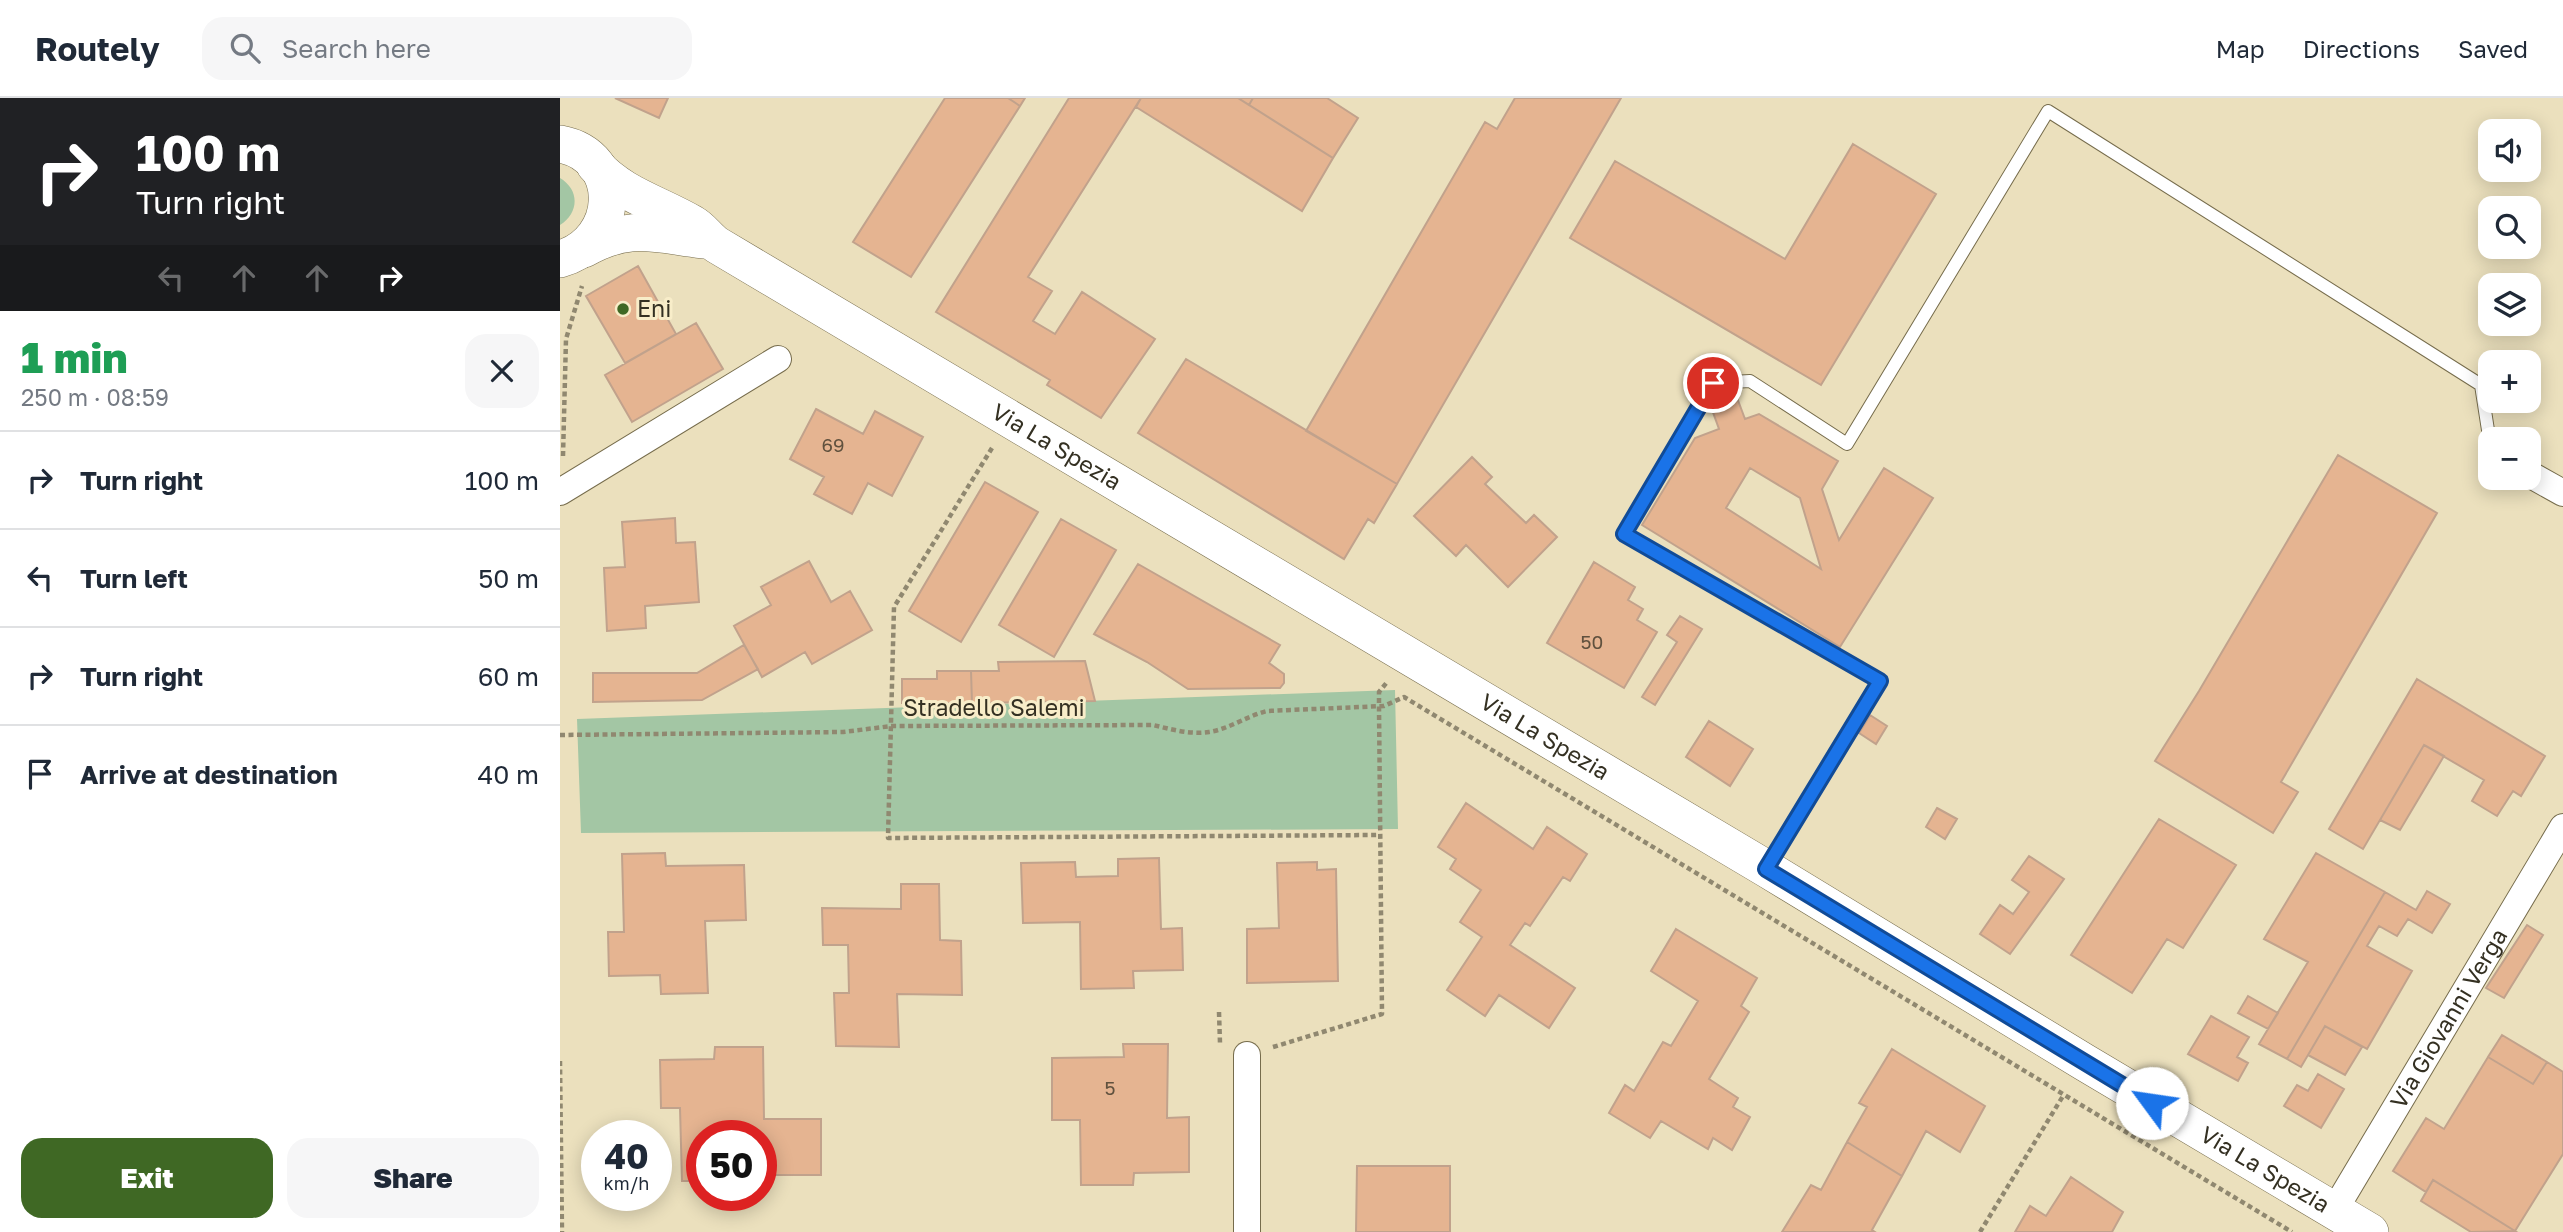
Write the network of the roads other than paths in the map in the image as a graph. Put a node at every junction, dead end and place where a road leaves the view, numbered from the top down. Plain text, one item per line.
1 (570, 149) edge
2 (717, 245) junction
3 (572, 266) edge
4 (778, 359) dead end
5 (2488, 427) edge
6 (2541, 481) edge
7 (561, 492) edge
8 (2563, 493) edge
9 (2563, 827) edge
10 (1766, 869) junction
11 (1247, 1055) road end
12 (2334, 1211) junction
13 (1247, 1232) edge
14 (2370, 1232) edge

1 - 2 main road, Via La Spezia
1 - 3 main road, Via La Spezia
2 - 3 main road, Via La Spezia
2 - 10 main road, Via La Spezia
4 - 7 street
5 - 10 lane
6 - 8 street
9 - 12 street, Via Giovanni Verga
10 - 12 main road, Via La Spezia
11 - 13 street
12 - 14 main road, Via La Spezia

